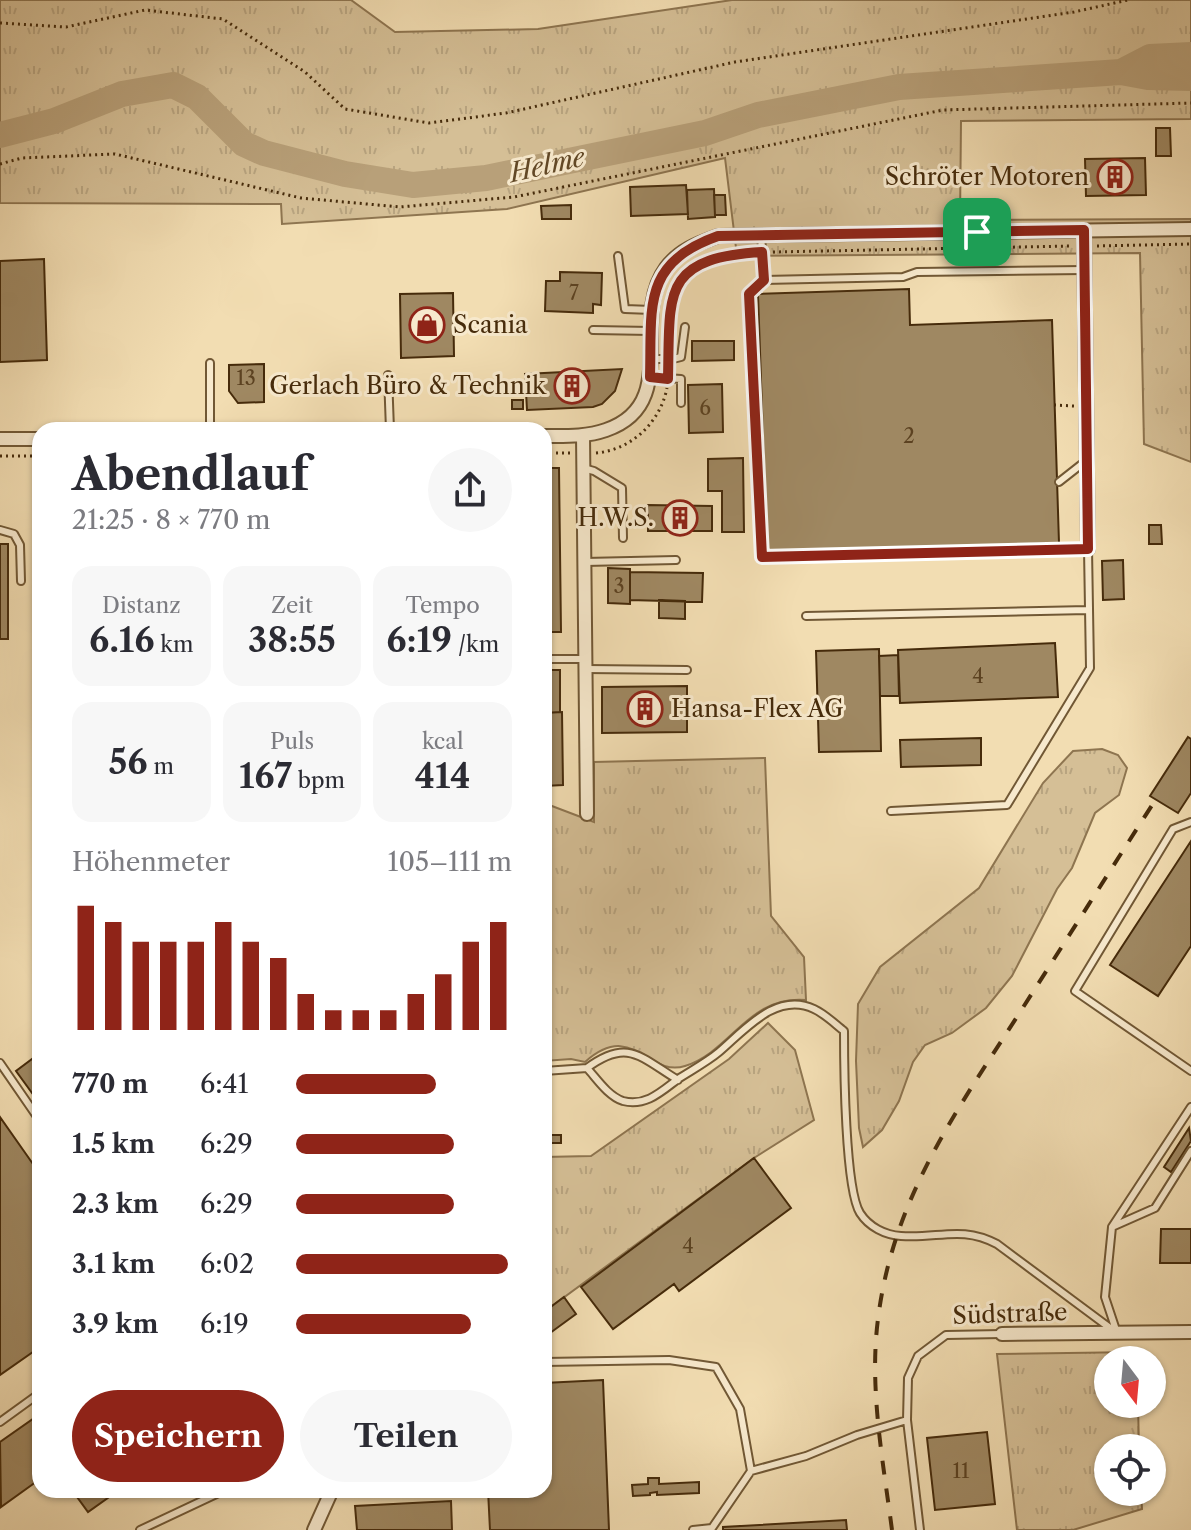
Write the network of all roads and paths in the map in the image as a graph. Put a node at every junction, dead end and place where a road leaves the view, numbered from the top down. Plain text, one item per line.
1 (1128, 0) edge
2 (0, 23) edge
3 (1191, 103) edge
4 (0, 164) edge
5 (1191, 229) edge
6 (1084, 230) junction
7 (761, 235) junction
8 (1191, 244) edge
9 (1085, 246) junction
10 (762, 252) junction
11 (618, 256) dead end
12 (1085, 270) junction
13 (764, 280) junction
14 (652, 310) junction
15 (685, 327) dead end
16 (593, 330) dead end
17 (651, 331) junction
18 (650, 359) junction
19 (668, 359) junction
20 (210, 363) dead end
21 (388, 375) dead end
22 (650, 377) junction
23 (668, 379) junction
24 (681, 403) dead end
25 (1054, 405) dead end
26 (1086, 406) junction
27 (210, 422) edge
28 (390, 422) edge
29 (583, 435) junction
30 (552, 436) edge
31 (0, 439) edge
32 (32, 439) edge
33 (552, 453) edge
34 (583, 453) junction
35 (0, 456) edge
36 (32, 456) edge
37 (1087, 460) junction
38 (583, 468) junction
39 (1059, 482) dead end
40 (0, 530) edge
41 (623, 538) dead end
42 (1088, 549) junction
43 (676, 560) dead end
44 (585, 562) junction
45 (21, 581) dead end
46 (1088, 610) junction
47 (806, 616) dead end
48 (552, 660) edge
49 (586, 664) junction
50 (687, 670) dead end
51 (891, 811) dead end
52 (587, 814) dead end
53 (1191, 822) edge
54 (0, 1063) edge
55 (587, 1068) junction
56 (552, 1070) edge
57 (1191, 1071) edge
58 (678, 1080) junction
59 (1191, 1107) edge
60 (32, 1109) edge
61 (1191, 1151) edge
62 (1112, 1227) junction
63 (1191, 1332) edge
64 (1117, 1333) junction
65 (1002, 1334) joint
66 (552, 1362) edge
67 (32, 1399) edge
68 (907, 1420) junction
69 (0, 1422) edge
70 (751, 1471) junction
71 (208, 1498) edge
72 (328, 1498) edge
73 (140, 1530) edge
74 (314, 1530) edge
75 (693, 1530) edge
76 (920, 1530) edge

1 - 2 path
3 - 4 path
5 - 6 street
6 - 7 street
6 - 9 street
7 - 10 lane
7 - 14 street
8 - 9 path
9 - 10 path
9 - 12 street
10 - 13 lane
10 - 19 path
11 - 14 lane
12 - 13 lane
12 - 26 street
13 - 42 lane
14 - 17 street
15 - 19 lane
16 - 17 lane
17 - 18 street
18 - 19 lane
18 - 22 street
20 - 27 lane
21 - 28 lane
22 - 23 lane
22 - 29 street
23 - 24 lane
23 - 34 path
25 - 26 path
26 - 37 street
29 - 30 street
29 - 34 street
31 - 32 street
33 - 34 path
34 - 38 street
35 - 36 path
37 - 39 lane
37 - 42 street
38 - 41 lane
38 - 44 street
40 - 45 lane
42 - 46 lane
43 - 44 lane
44 - 49 street
46 - 47 lane
46 - 51 lane
48 - 49 lane
49 - 50 lane
49 - 52 street
53 - 57 lane
54 - 60 lane
55 - 56 lane
55 - 58 lane
55 - 58 lane
58 - 64 lane
59 - 62 lane
61 - 62 lane
62 - 64 lane
63 - 64 street, Südstraße
64 - 65 street, Südstraße
65 - 68 lane, Südstraße
66 - 70 lane
67 - 69 lane
68 - 70 lane
68 - 76 lane, Südstraße
70 - 75 lane
71 - 73 lane
72 - 74 street

